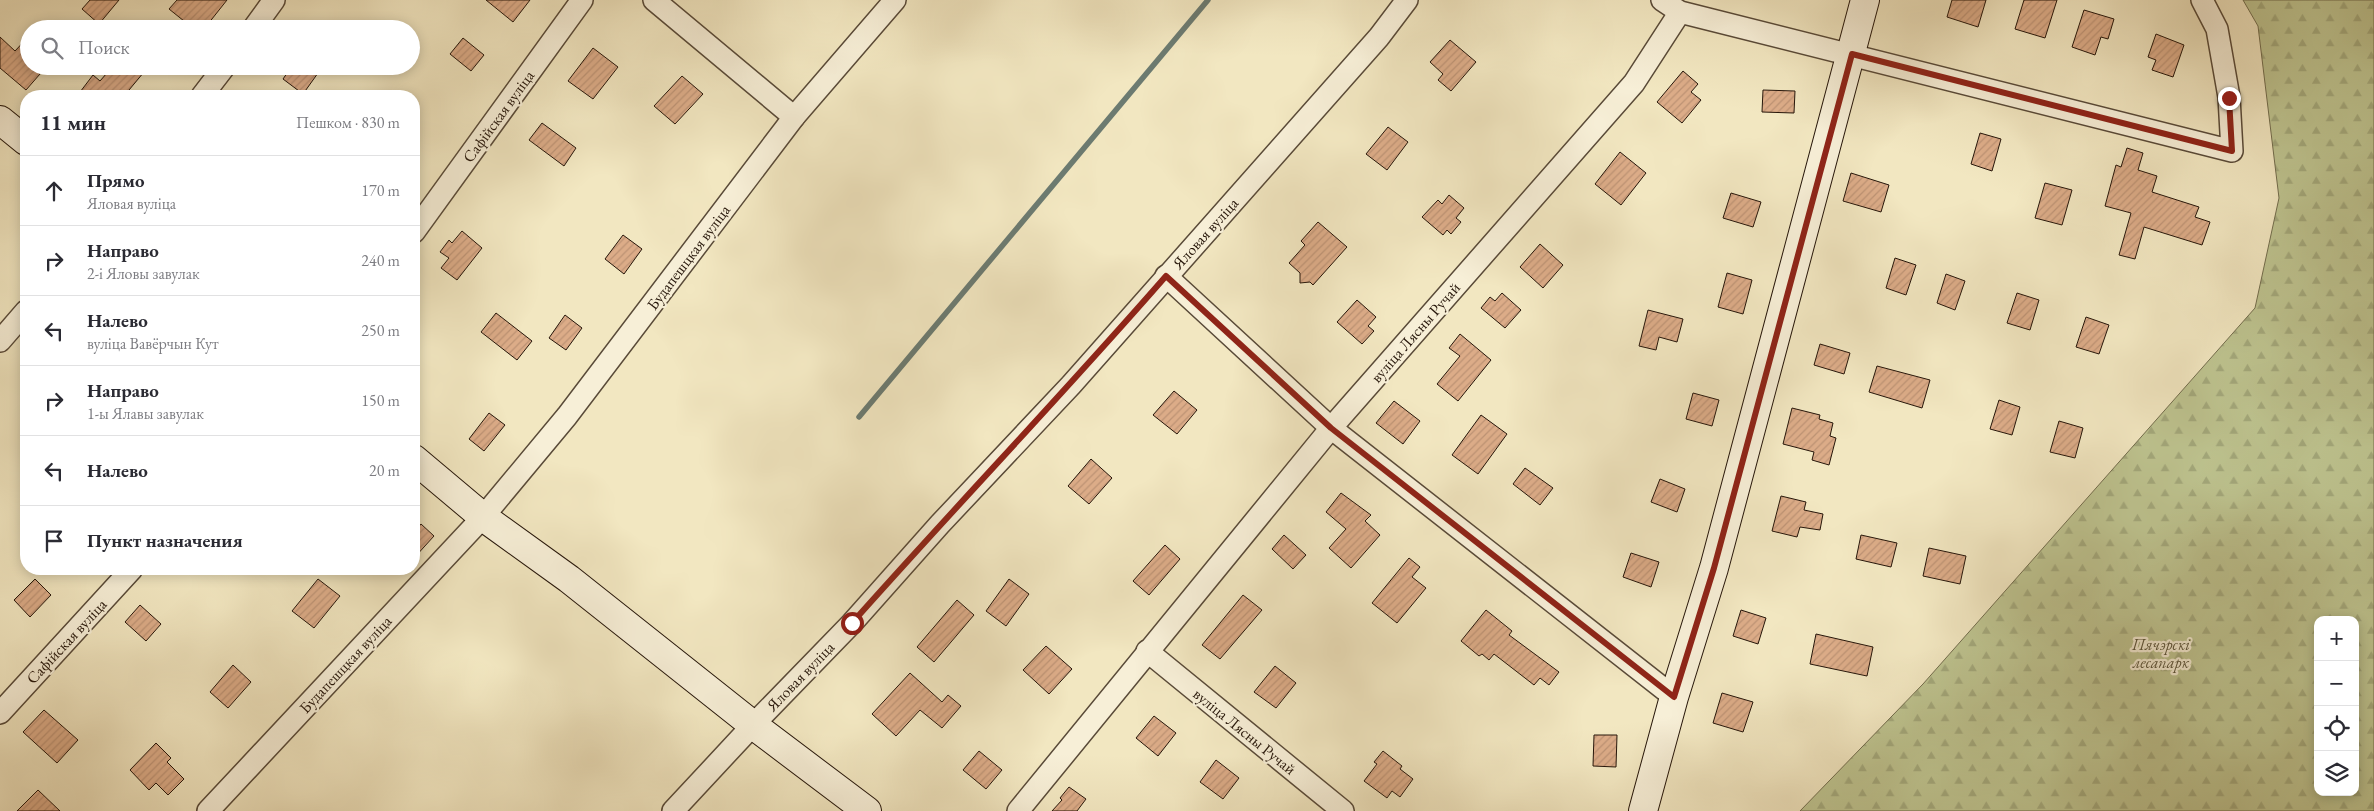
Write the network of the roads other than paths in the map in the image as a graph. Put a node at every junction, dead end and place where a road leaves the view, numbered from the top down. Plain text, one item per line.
1 (274, 0) edge
2 (582, 0) edge
3 (654, 0) edge
4 (895, 0) edge
5 (1407, 0) edge
6 (1865, 0) edge
7 (2202, 0) edge
8 (1671, 6) edge
9 (259, 20) edge
10 (1852, 54) junction
11 (217, 75) edge
12 (206, 90) edge
13 (794, 117) junction
14 (0, 120) edge
15 (20, 136) edge
16 (420, 224) edge
17 (1166, 276) junction
18 (20, 318) edge
19 (0, 340) edge
20 (1331, 428) junction
21 (420, 464) edge
22 (483, 516) junction
23 (126, 575) edge
24 (1147, 651) junction
25 (1674, 697) junction
26 (0, 713) edge
27 (753, 725) junction
28 (208, 811) edge
29 (673, 811) edge
30 (867, 811) edge
31 (1018, 811) edge
32 (1342, 811) edge
33 (1643, 811) edge

1 - 9 street
2 - 16 street, Сафійская вуліца
3 - 13 street
4 - 13 street, Будапешцкая вуліца
5 - 17 street, Яловая вуліца
6 - 10 street
7 - 10 street
8 - 10 street
8 - 20 street, вуліца Лясны Ручай
10 - 25 street
11 - 12 street
13 - 22 street, Будапешцкая вуліца
14 - 15 street
17 - 20 street
17 - 27 street, Яловая вуліца
18 - 19 street
20 - 24 street, вуліца Лясны Ручай
20 - 25 street
21 - 22 street
22 - 27 street
22 - 28 street, Будапешцкая вуліца
23 - 26 street, Сафійская вуліца
24 - 31 street, вуліца Лясны Ручай
24 - 32 street, вуліца Лясны Ручай
25 - 33 street
27 - 29 street, Яловая вуліца
27 - 30 street

